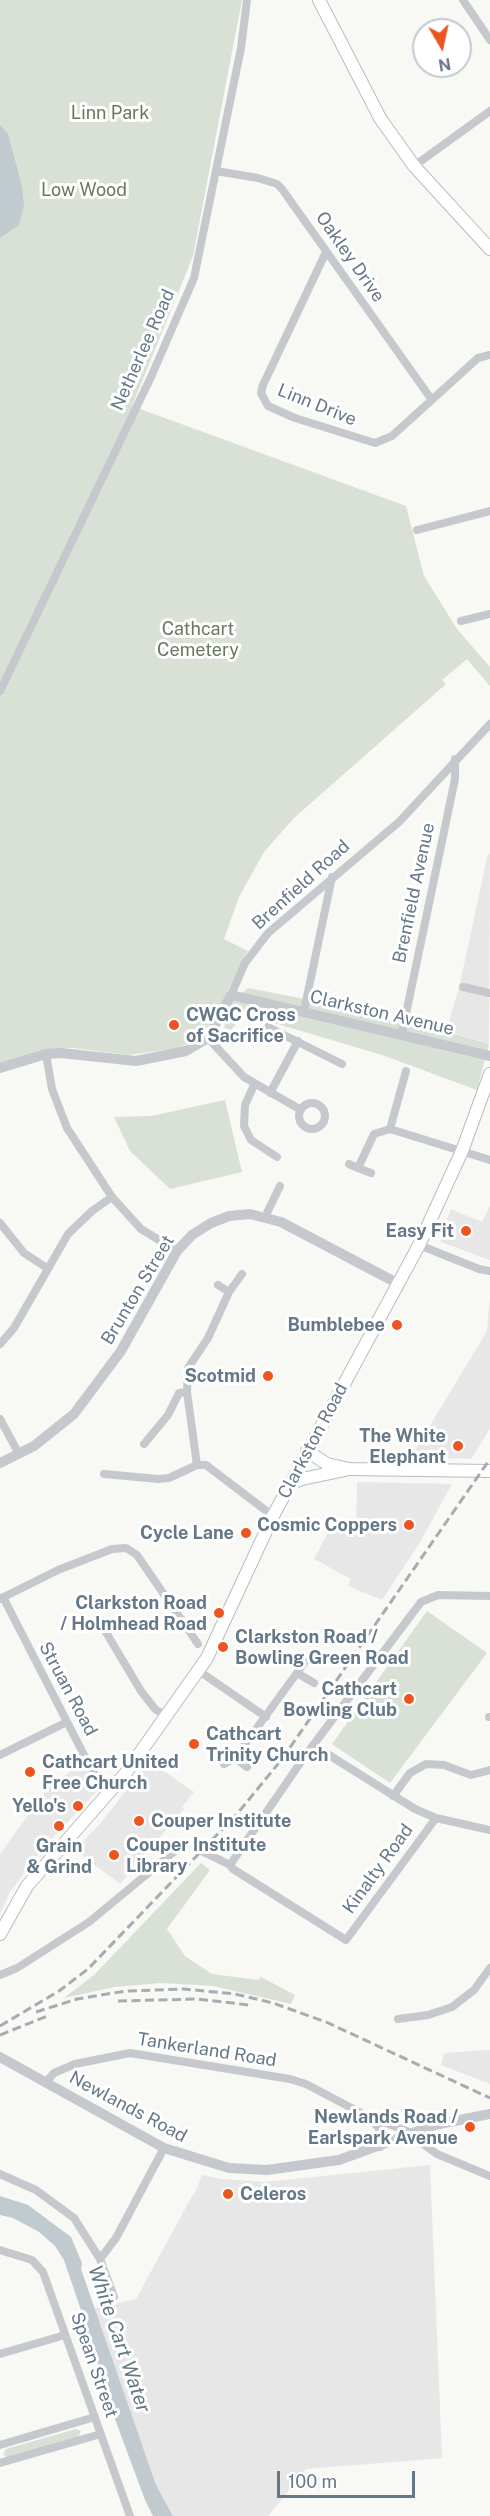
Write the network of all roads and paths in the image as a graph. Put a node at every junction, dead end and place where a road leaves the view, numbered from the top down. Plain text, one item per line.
1 (247, 0) edge
2 (319, 0) edge
3 (463, 0) edge
4 (490, 40) edge
5 (490, 111) edge
6 (414, 165) junction
7 (216, 171) junction
8 (490, 249) edge
9 (326, 252) junction
10 (490, 355) edge
11 (432, 400) junction
12 (490, 511) edge
13 (417, 530) dead end
14 (490, 614) edge
15 (461, 621) dead end
16 (0, 691) edge
17 (490, 724) edge
18 (455, 759) junction
19 (332, 876) junction
20 (463, 987) dead end
21 (490, 993) edge
22 (231, 995) junction
23 (304, 1011) junction
24 (268, 1027) dead end
25 (402, 1033) junction
26 (208, 1038) junction
27 (298, 1041) junction
28 (46, 1054) junction
29 (490, 1056) edge
30 (342, 1064) dead end
31 (0, 1068) edge
32 (406, 1071) dead end
33 (490, 1074) edge
34 (254, 1085) junction
35 (270, 1093) junction
36 (301, 1110) dead end
37 (390, 1129) junction
38 (462, 1151) junction
39 (277, 1157) dead end
40 (490, 1160) edge
41 (349, 1164) dead end
42 (358, 1168) junction
43 (371, 1173) dead end
44 (280, 1186) dead end
45 (112, 1197) junction
46 (265, 1217) junction
47 (0, 1223) edge
48 (419, 1245) junction
49 (177, 1251) junction
50 (47, 1268) junction
51 (490, 1271) edge
52 (242, 1274) dead end
53 (397, 1283) junction
54 (218, 1285) dead end
55 (229, 1292) junction
56 (0, 1344) edge
57 (187, 1392) junction
58 (0, 1419) edge
59 (144, 1444) dead end
60 (19, 1455) junction
61 (304, 1456) junction
62 (0, 1463) edge
63 (197, 1465) junction
64 (343, 1470) junction
65 (490, 1471) edge
66 (104, 1474) dead end
67 (290, 1484) junction
68 (273, 1516) junction
69 (490, 1596) edge
70 (2, 1598) edge
71 (104, 1629) dead end
72 (198, 1644) dead end
73 (310, 1655) dead end
74 (199, 1671) junction
75 (297, 1673) junction
76 (314, 1683) dead end
77 (166, 1717) junction
78 (266, 1717) junction
79 (67, 1722) junction
80 (313, 1745) junction
81 (0, 1755) edge
82 (235, 1758) junction
83 (224, 1764) dead end
84 (247, 1767) dead end
85 (490, 1770) edge
86 (110, 1793) junction
87 (393, 1796) junction
88 (436, 1818) junction
89 (490, 1830) edge
90 (197, 1849) dead end
91 (175, 1851) dead end
92 (230, 1864) junction
93 (0, 1934) edge
94 (490, 1968) edge
95 (0, 1975) edge
96 (398, 2019) dead end
97 (0, 2057) edge
98 (46, 2082) junction
99 (363, 2114) junction
100 (490, 2114) edge
101 (414, 2134) junction
102 (380, 2147) junction
103 (164, 2148) junction
104 (0, 2174) edge
105 (490, 2176) edge
106 (0, 2250) edge
107 (100, 2259) junction
108 (114, 2297) dead end
109 (65, 2335) junction
110 (0, 2354) edge
111 (95, 2417) junction
112 (101, 2434) junction
113 (0, 2445) edge
114 (0, 2463) edge
115 (128, 2516) edge

1 - 7 street, Netherlee Road
2 - 6 main road
3 - 4 street
5 - 6 street
6 - 8 main road
7 - 9 street, Oakley Drive
7 - 16 street, Netherlee Road
9 - 11 street, Oakley Drive
9 - 11 street, Linn Drive
10 - 11 street, Linn Drive
12 - 13 street
14 - 15 street
17 - 18 street, Brenfield Road
18 - 19 street, Brenfield Road
18 - 25 street, Brenfield Avenue
19 - 22 street, Brenfield Road
19 - 23 street
20 - 21 street
22 - 23 street, Clarkston Avenue
22 - 26 street, Brenfield Road
23 - 25 street, Clarkston Avenue
24 - 27 street
25 - 29 street, Clarkston Avenue
26 - 28 street
26 - 34 street
27 - 30 street
27 - 35 street
28 - 31 street
28 - 45 street
32 - 37 street
33 - 38 main road, Clarkston Road
34 - 35 street
34 - 39 street
35 - 36 street
37 - 38 street
37 - 42 street
38 - 40 street
38 - 48 main road, Clarkston Road
41 - 42 street
42 - 43 street
44 - 46 street
45 - 49 street
45 - 50 street
46 - 49 street, Brunton Street
46 - 53 street, Brunton Street
47 - 50 street
48 - 51 street
48 - 53 main road, Clarkston Road
49 - 60 street, Brunton Street
50 - 56 street
52 - 55 street
53 - 61 main road, Clarkston Road
54 - 55 street
55 - 57 street
57 - 59 street
57 - 63 street
58 - 60 street
60 - 62 street, Brunton Street
61 - 64 main road
61 - 67 main road, Clarkston Road
63 - 66 street
63 - 68 street
64 - 65 main road
64 - 67 main road
67 - 68 main road, Clarkston Road
68 - 74 main road, Clarkston Road
69 - 80 street
70 - 72 street
70 - 79 street, Struan Road
71 - 77 street
73 - 75 street
74 - 77 main road, Clarkston Road
74 - 78 street
75 - 76 street
75 - 78 street
77 - 86 main road, Clarkston Road
78 - 82 street
79 - 81 street
79 - 86 street, Struan Road
80 - 87 street
80 - 92 street
82 - 83 street
82 - 84 street
85 - 87 street
86 - 93 main road, Clarkston Road
87 - 88 street
88 - 89 street
88 - 92 street, Kinalty Road
90 - 92 street, bridge
91 - 95 street
94 - 96 street
97 - 98 street, Newlands Road
98 - 99 street, Tankerland Road
98 - 103 street, Newlands Road
99 - 101 street, Tankerland Road
99 - 102 street, Tankerland Road
100 - 101 street, Newlands Road
101 - 102 street, Newlands Road
101 - 105 street, Tankerland Road
102 - 103 street, Newlands Road
103 - 107 street
104 - 107 street
106 - 109 street, Spean Street
107 - 108 street
109 - 110 street
109 - 111 street, Spean Street
111 - 112 street, Spean Street
111 - 113 street
112 - 114 street
112 - 115 street, Spean Street

